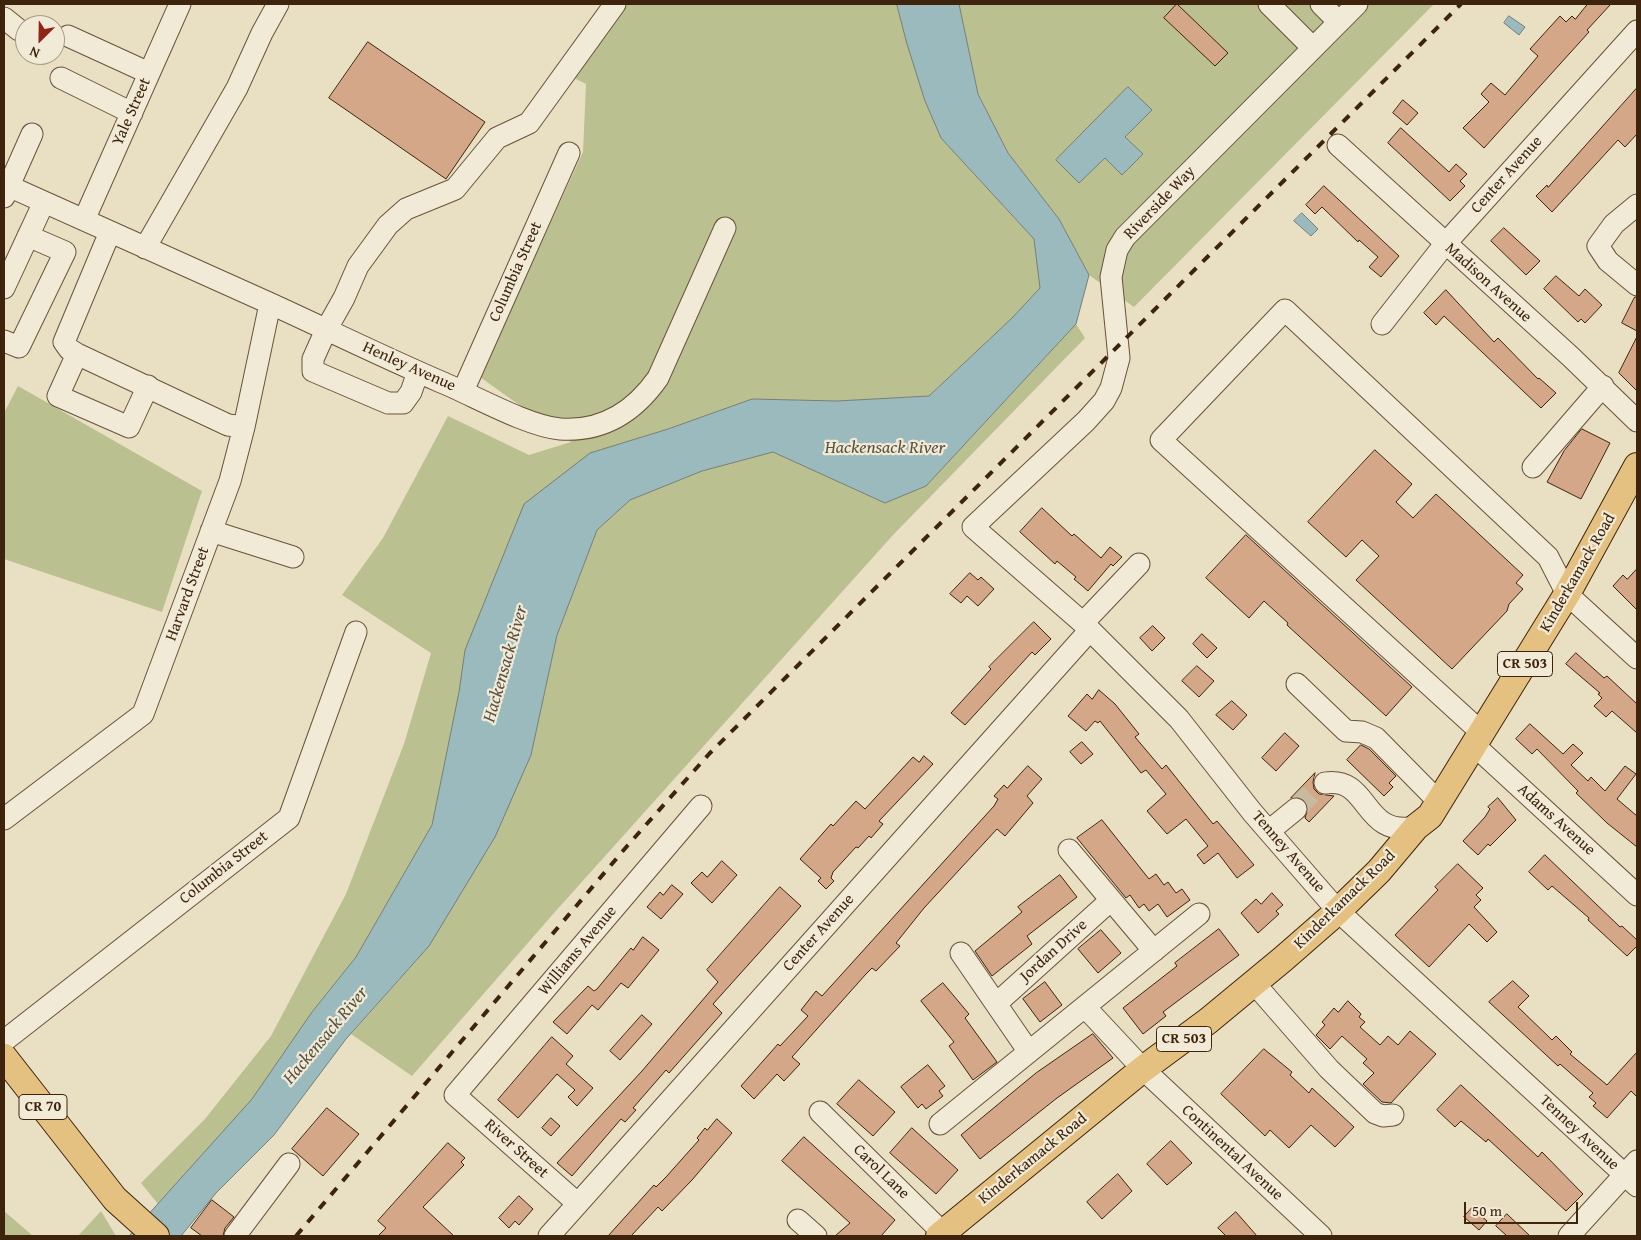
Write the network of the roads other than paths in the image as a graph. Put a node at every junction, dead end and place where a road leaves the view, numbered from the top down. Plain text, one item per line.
1 (180, 4) edge
2 (278, 4) edge
3 (615, 4) edge
4 (1269, 4) edge
5 (1321, 4) edge
6 (1357, 4) edge
7 (1339, 22) junction
8 (1637, 31) edge
9 (68, 36) dead end
10 (1313, 48) junction
11 (150, 73) junction
12 (61, 78) dead end
13 (132, 112) junction
14 (32, 134) dead end
15 (1338, 145) dead end
16 (569, 153) dead end
17 (5, 189) edge
18 (44, 202) junction
19 (1637, 205) edge
20 (84, 220) junction
21 (725, 228) dead end
22 (110, 232) junction
23 (28, 236) junction
24 (1445, 244) junction
25 (145, 248) junction
26 (1637, 285) edge
27 (4, 288) edge
28 (270, 304) junction
29 (1382, 324) dead end
30 (326, 330) junction
31 (12, 344) edge
32 (73, 351) junction
33 (418, 372) junction
34 (148, 386) junction
35 (1603, 386) junction
36 (463, 391) junction
37 (1637, 421) edge
38 (244, 427) junction
39 (1637, 466) edge
40 (1533, 467) dead end
41 (973, 527) joint
42 (212, 531) junction
43 (293, 557) dead end
44 (1139, 564) dead end
45 (1568, 594) junction
46 (1086, 626) junction
47 (356, 632) dead end
48 (1637, 658) edge
49 (1297, 684) dead end
50 (1479, 740) junction
51 (1325, 783) dead end
52 (1438, 802) junction
53 (701, 806) dead end
54 (1296, 809) tunnel mouth
55 (4, 819) edge
56 (1416, 827) junction
57 (1269, 832) junction
58 (1069, 850) dead end
59 (1637, 895) edge
60 (1111, 900) junction
61 (1338, 911) junction
62 (1199, 914) dead end
63 (1154, 950) junction
64 (961, 953) dead end
65 (1254, 983) junction
66 (997, 1002) junction
67 (1085, 1007) junction
68 (4, 1041) edge
69 (1029, 1052) junction
70 (4, 1057) edge
71 (1143, 1069) junction
72 (455, 1095) joint
73 (820, 1112) dead end
74 (1392, 1115) dead end
75 (940, 1124) dead end
76 (289, 1164) dead end
77 (1633, 1174) edge
78 (577, 1203) junction
79 (798, 1220) dead end
80 (146, 1228) edge
81 (941, 1234) edge
82 (1317, 1235) edge
83 (235, 1236) edge
84 (549, 1236) edge
85 (816, 1236) edge
86 (1569, 1236) edge

1 - 11 street, Yale Street
2 - 25 street
3 - 30 street
4 - 10 street
5 - 7 street
6 - 7 street, Riverside Way
7 - 10 street, Riverside Way
8 - 24 street, Center Avenue
9 - 11 street
10 - 41 street, Riverside Way
11 - 13 street, Yale Street
12 - 13 street
13 - 20 street, Yale Street
14 - 17 street
15 - 24 street, Madison Avenue
16 - 36 street, Columbia Street
17 - 18 street, Henley Avenue
18 - 20 street, Henley Avenue
18 - 23 street
19 - 26 street
20 - 22 street, Henley Avenue
21 - 36 street, Henley Avenue
22 - 25 street, Henley Avenue
22 - 32 street
23 - 27 street
23 - 31 street
24 - 29 street, Center Avenue
24 - 35 street, Madison Avenue
25 - 28 street, Henley Avenue
28 - 30 street, Henley Avenue
28 - 38 street, Harvard Street
30 - 33 street, Henley Avenue
30 - 33 street
32 - 34 street
32 - 34 street
33 - 36 street, Henley Avenue
34 - 38 street
35 - 37 street, Madison Avenue
35 - 40 street
38 - 42 street, Harvard Street
39 - 45 main road, Kinderkamack Road / CR 503
41 - 46 street, Tenney Avenue
42 - 43 street
42 - 55 street, Harvard Street
44 - 46 street, Center Avenue
45 - 48 street
45 - 50 main road, Kinderkamack Road / CR 503
45 - 50 street, Adams Avenue
46 - 57 street, Tenney Avenue
46 - 78 street, Center Avenue
47 - 68 street, Columbia Street
49 - 52 street
50 - 52 main road, Kinderkamack Road / CR 503
50 - 59 street, Adams Avenue
51 - 56 street
52 - 56 main road, Kinderkamack Road / CR 503
53 - 72 street, Williams Avenue
54 - 57 street
56 - 61 main road, Kinderkamack Road / CR 503
57 - 61 street, Tenney Avenue
58 - 60 street
60 - 63 street
60 - 66 street, Jordan Drive
61 - 65 main road, Kinderkamack Road / CR 503
61 - 77 street, Tenney Avenue
62 - 63 street
63 - 67 street
64 - 66 street
65 - 71 main road, Kinderkamack Road / CR 503
65 - 74 street
66 - 69 street
67 - 69 street
67 - 71 street
69 - 75 street
70 - 80 main road, CR 70
71 - 81 main road, Kinderkamack Road / CR 503
71 - 82 street, Continental Avenue
72 - 78 street, River Street
73 - 81 street, Carol Lane
76 - 83 street
77 - 86 street
78 - 84 street, Center Avenue
79 - 85 street

